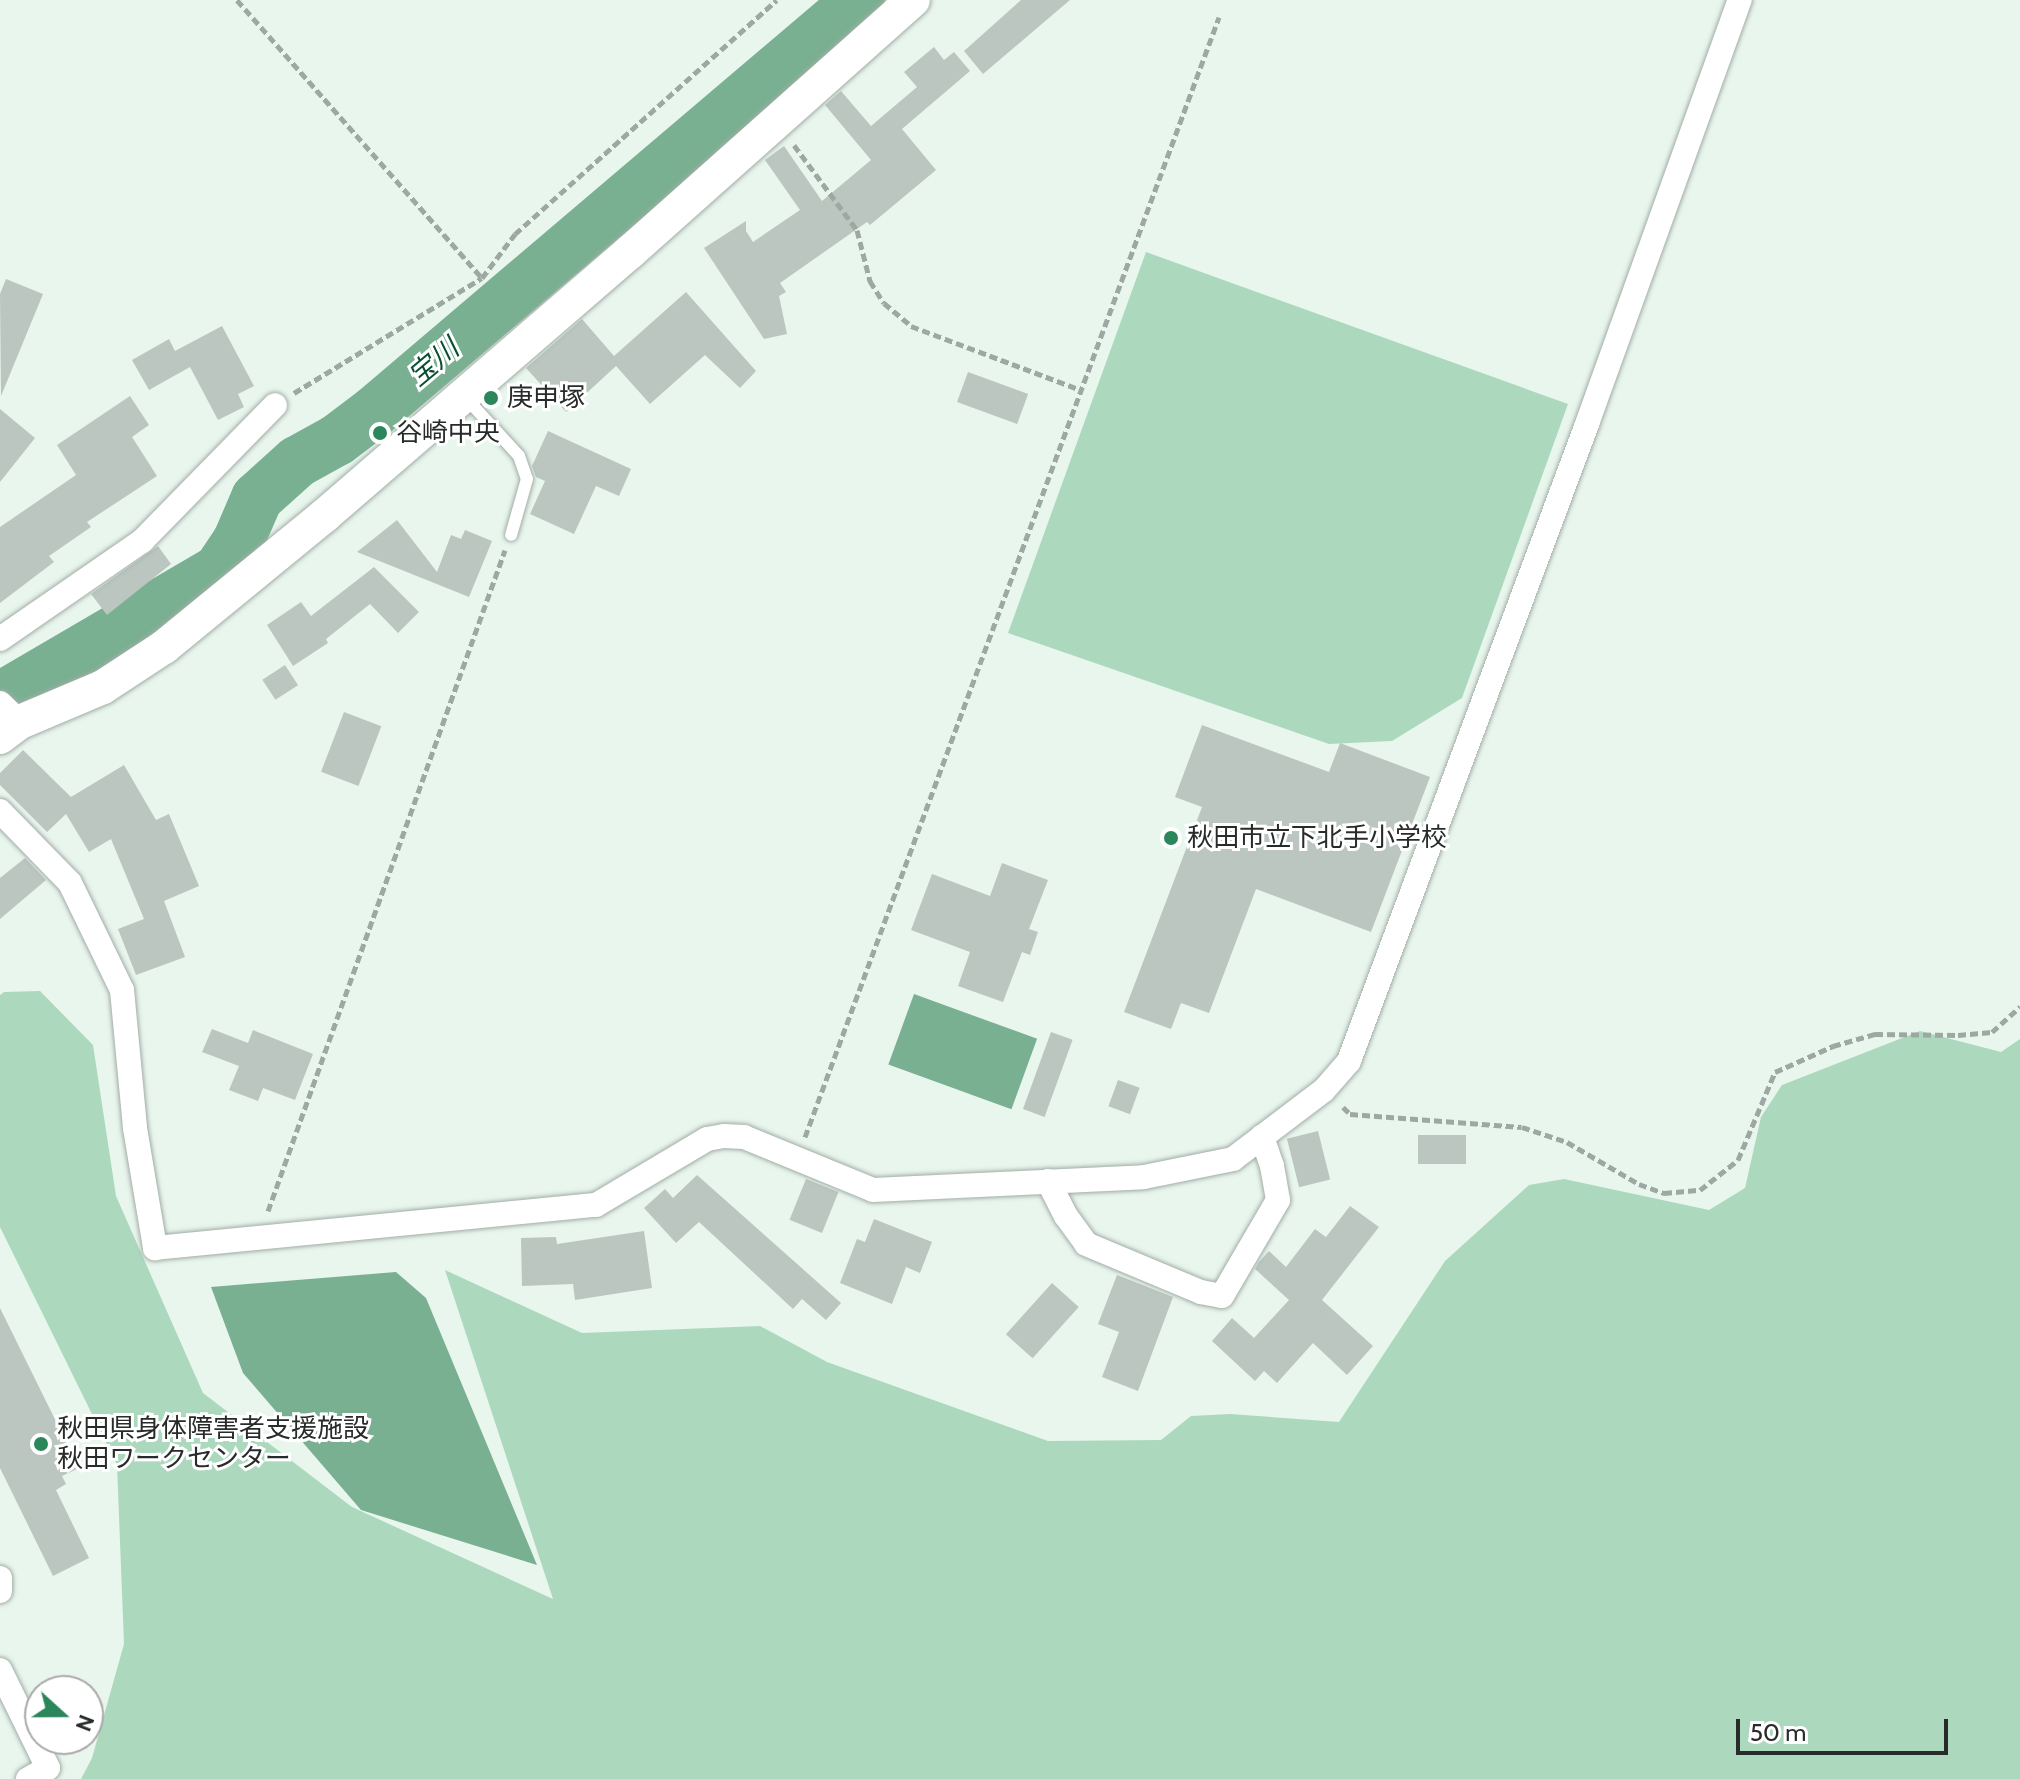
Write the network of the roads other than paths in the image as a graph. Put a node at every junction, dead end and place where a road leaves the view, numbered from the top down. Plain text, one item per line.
1 (913, 0) edge
2 (1740, 0) edge
3 (463, 395) junction
4 (275, 405) road end
5 (511, 535) road end
6 (0, 639) edge
7 (7, 718) edge
8 (0, 811) edge
9 (1262, 1137) junction
10 (1048, 1181) junction
11 (0, 1578) edge
12 (0, 1591) edge
13 (0, 1670) edge
14 (28, 1779) edge

1 - 3 street
2 - 9 street
3 - 5 lane
3 - 7 street
4 - 6 street
8 - 10 street
9 - 10 street
9 - 10 street
11 - 12 street
13 - 14 street

